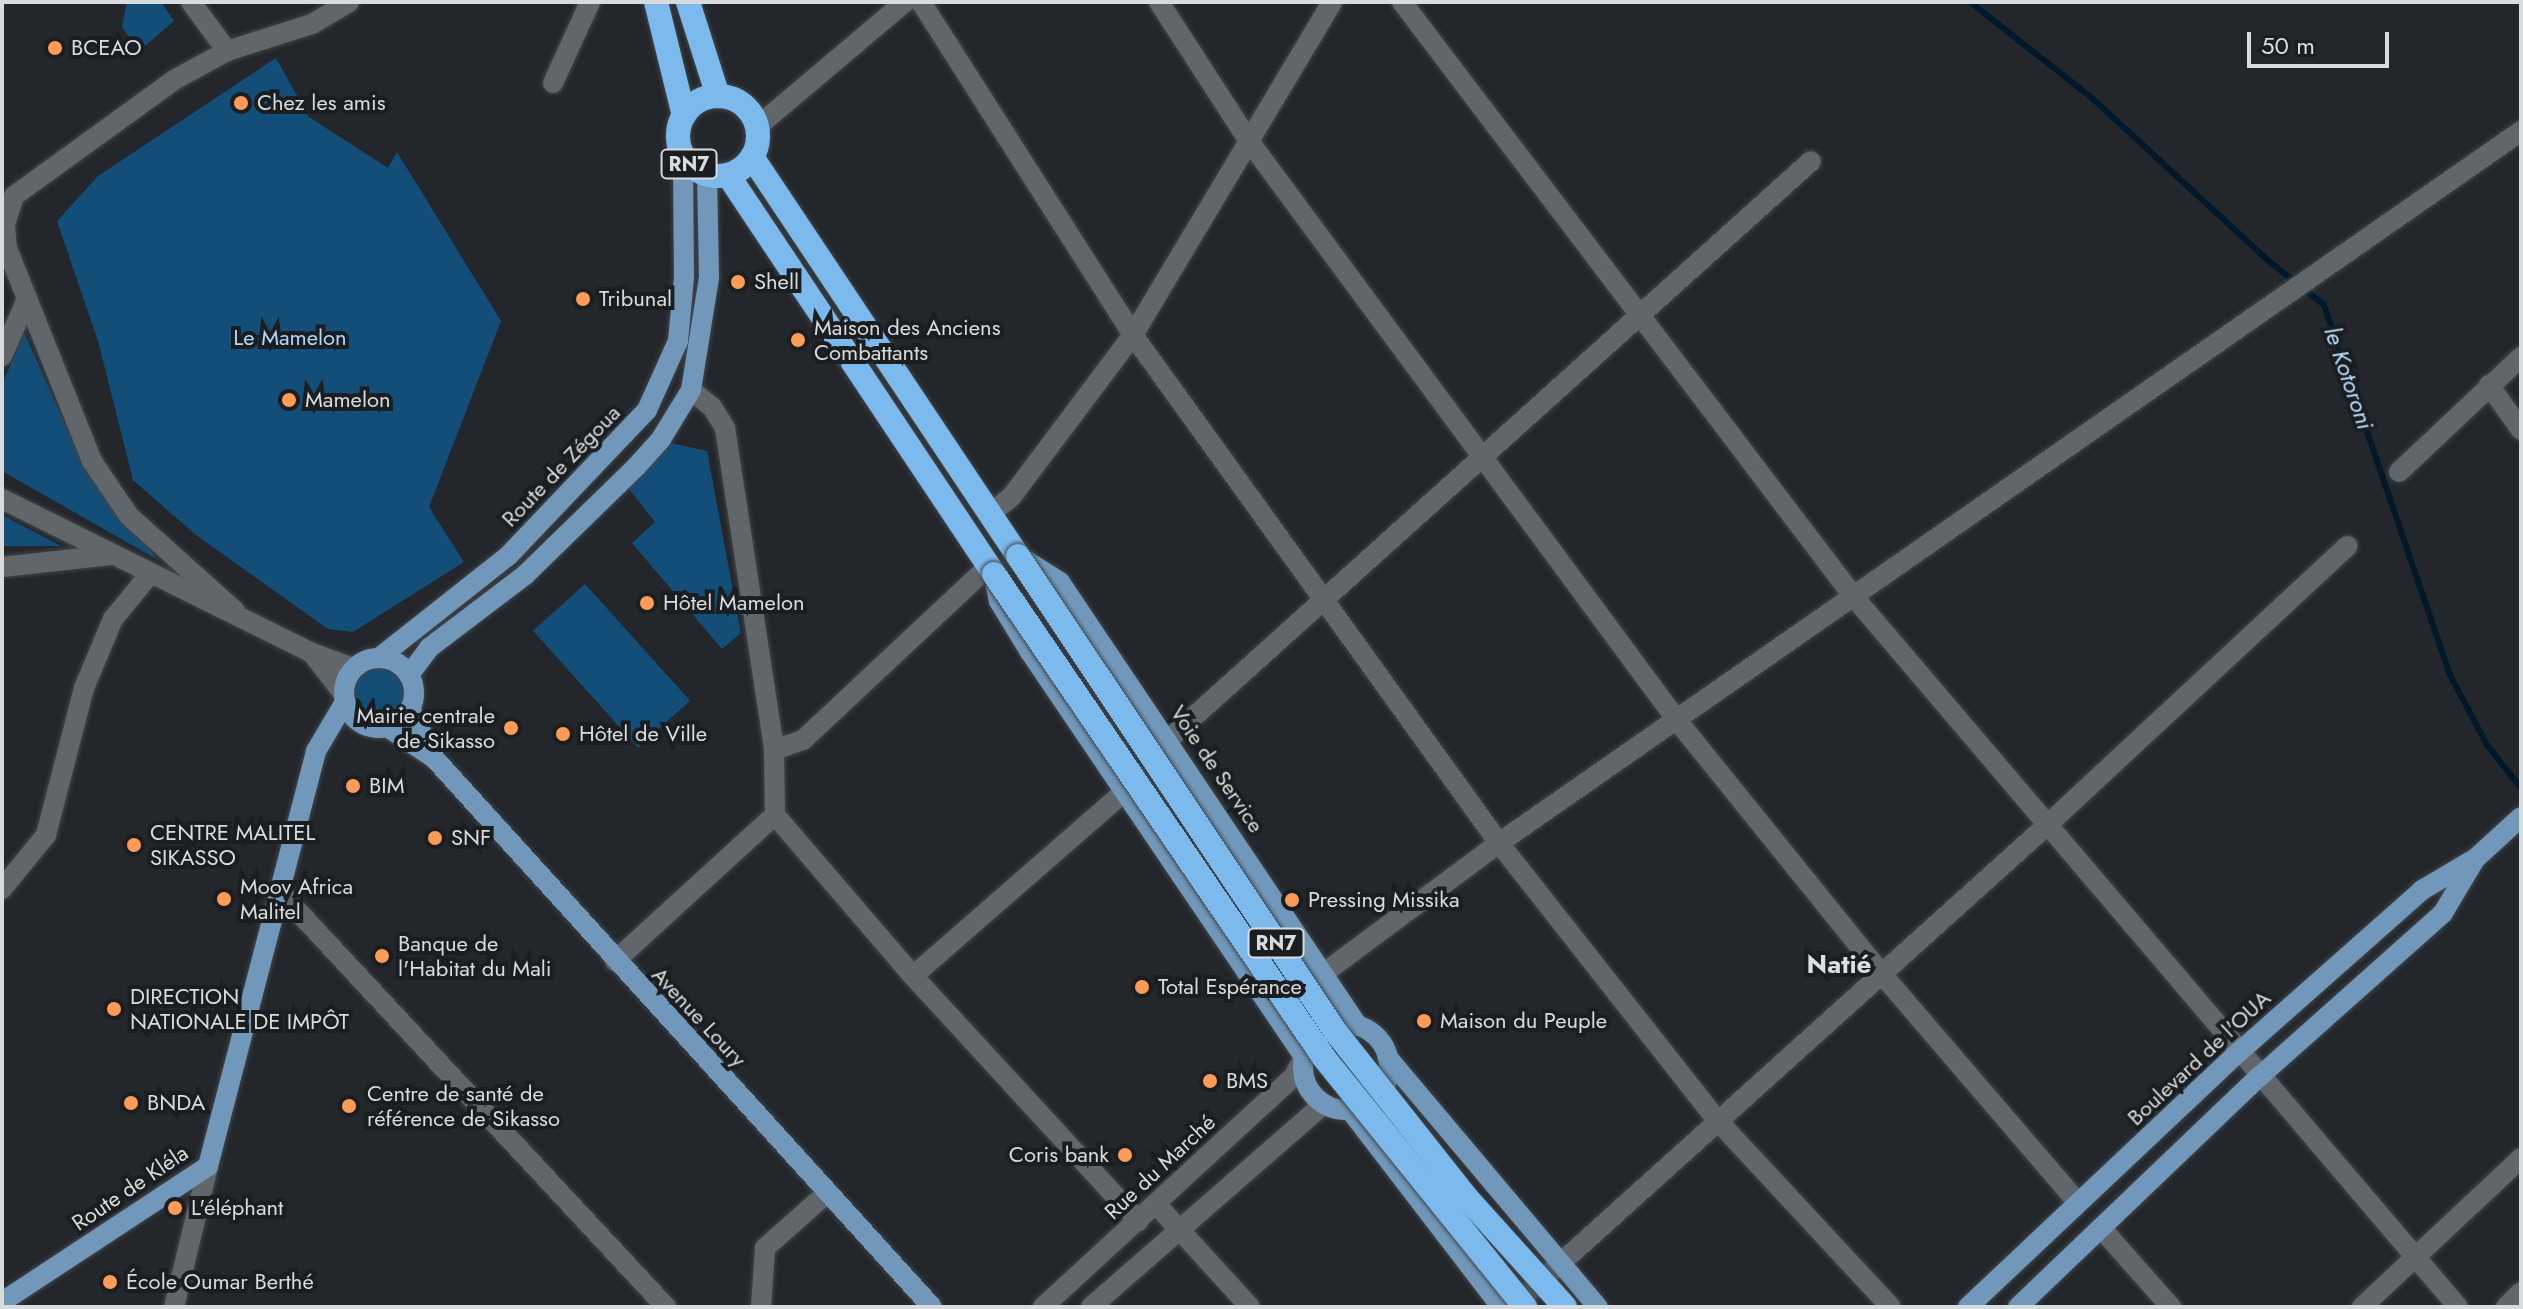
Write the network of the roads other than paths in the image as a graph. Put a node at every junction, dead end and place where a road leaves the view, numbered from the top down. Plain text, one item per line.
1 (191, 2) edge
2 (349, 2) edge
3 (590, 2) edge
4 (656, 2) edge
5 (688, 2) edge
6 (905, 2) edge
7 (921, 2) edge
8 (1159, 2) edge
9 (1332, 2) edge
10 (1402, 2) edge
11 (227, 51) junction
12 (553, 83) dead end
13 (718, 96) junction
14 (684, 116) junction
15 (757, 127) junction
16 (2521, 131) edge
17 (1249, 141) junction
18 (683, 156) junction
19 (752, 157) junction
20 (1811, 161) dead end
21 (717, 175) junction
22 (8, 199) edge
23 (4, 247) edge
24 (27, 299) junction
25 (1640, 316) junction
26 (1133, 335) junction
27 (2, 356) edge
28 (2521, 357) edge
29 (2489, 385) junction
30 (691, 390) junction
31 (2521, 430) edge
32 (1480, 457) junction
33 (2399, 472) dead end
34 (2, 499) edge
35 (990, 514) junction
36 (2347, 546) dead end
37 (110, 555) junction
38 (1018, 556) junction
39 (2, 567) edge
40 (992, 570) junction
41 (150, 574) junction
42 (1854, 597) junction
43 (1325, 600) junction
44 (235, 611) junction
45 (312, 653) junction
46 (380, 657) junction
47 (353, 668) junction
48 (409, 675) junction
49 (344, 698) junction
50 (410, 709) junction
51 (1676, 719) junction
52 (363, 724) junction
53 (387, 727) junction
54 (1168, 740) junction
55 (774, 750) junction
56 (316, 751) junction
57 (434, 758) junction
58 (1124, 792) junction
59 (775, 815) junction
60 (2518, 820) edge
61 (2045, 827) junction
62 (1499, 843) junction
63 (2475, 859) junction
64 (2, 889) edge
65 (278, 890) junction
66 (615, 961) junction
67 (1324, 973) junction
68 (1881, 973) junction
69 (913, 976) junction
70 (1358, 1026) junction
71 (2238, 1053) junction
72 (1304, 1057) junction
73 (1388, 1058) junction
74 (2259, 1077) junction
75 (1324, 1104) junction
76 (1350, 1110) junction
77 (1717, 1120) junction
78 (2521, 1158) edge
79 (208, 1166) junction
80 (827, 1193) junction
81 (2078, 1203) junction
82 (1156, 1204) junction
83 (1138, 1221) junction
84 (1177, 1228) junction
85 (2101, 1228) junction
86 (2414, 1259) junction
87 (1559, 1263) junction
88 (2521, 1292) edge
89 (2, 1302) edge
90 (174, 1307) edge
91 (666, 1307) edge
92 (761, 1307) edge
93 (932, 1307) edge
94 (1043, 1307) edge
95 (1091, 1307) edge
96 (1250, 1307) edge
97 (1501, 1307) edge
98 (1512, 1307) edge
99 (1525, 1307) edge
100 (1565, 1307) edge
101 (1598, 1307) edge
102 (1891, 1307) edge
103 (1968, 1307) edge
104 (2018, 1307) edge
105 (2171, 1307) edge
106 (2362, 1307) edge
107 (2458, 1307) edge
108 (2506, 1307) edge

1 - 11 street
2 - 11 street
3 - 12 street
4 - 14 highway, RN7
5 - 13 highway
6 - 15 street
7 - 26 street
8 - 17 street
9 - 17 street
10 - 25 street
11 - 22 street
13 - 14 highway, RN7
13 - 15 highway
14 - 18 highway, RN7
15 - 19 highway
16 - 42 street
17 - 26 street
17 - 32 street
18 - 21 highway, RN7
18 - 46 main road, Route de Zégoua
19 - 21 highway, RN7
19 - 35 highway, RN7
20 - 25 street
21 - 30 main road
21 - 40 highway, RN7
22 - 23 street
23 - 24 street
24 - 27 street
24 - 44 street
25 - 32 street
25 - 42 street
26 - 35 street
26 - 43 street
28 - 29 street
29 - 31 street
29 - 33 street
30 - 48 main road
30 - 55 street
32 - 43 street
32 - 51 street
34 - 37 street
35 - 38 highway, RN7
36 - 61 street
37 - 39 street
37 - 41 street
38 - 54 main road, Voie de Service
38 - 100 highway, RN7, bridge
40 - 55 street
40 - 58 main road
40 - 99 highway, RN7, bridge
41 - 44 street
41 - 64 street
42 - 51 street
42 - 61 street
43 - 54 street
43 - 62 street
44 - 45 street
45 - 47 street
45 - 49 street
46 - 47 main road
46 - 48 main road
47 - 49 main road
48 - 50 main road
49 - 52 main road
49 - 56 main road, Route de Kléla
50 - 53 main road
50 - 57 main road
51 - 62 street
51 - 68 street
52 - 53 main road
52 - 56 main road
53 - 57 main road
54 - 67 main road, Voie de Service
55 - 59 street
56 - 65 main road, Route de Kléla
57 - 66 main road, Avenue Loury
58 - 69 street
58 - 72 main road
59 - 66 street
59 - 69 street
60 - 63 main road
61 - 68 street
61 - 71 street
62 - 67 street
62 - 77 street
63 - 71 main road, Boulevard de l'OUA
63 - 74 main road
65 - 79 main road, Route de Kléla
65 - 91 street
66 - 80 main road, Avenue Loury
67 - 70 main road, Voie de Service
68 - 77 street
68 - 81 street
69 - 83 street
70 - 72 main road
70 - 73 main road
71 - 74 street
71 - 81 main road, Boulevard de l'OUA
72 - 75 main road
72 - 82 street, Rue du Marché
73 - 76 main road
73 - 87 main road
74 - 85 main road
74 - 86 street
75 - 76 main road
75 - 84 street
76 - 97 main road
77 - 87 street
77 - 102 street
78 - 86 street
79 - 89 main road, Route de Kléla
79 - 90 street
80 - 92 street
80 - 93 main road, Avenue Loury
81 - 103 main road, Boulevard de l'OUA
82 - 83 street, Rue du Marché
82 - 84 street
83 - 94 street, Rue du Marché
84 - 95 street
84 - 96 street
85 - 104 main road
85 - 105 street
86 - 106 street
86 - 107 street
87 - 98 street
87 - 101 main road
88 - 108 street

